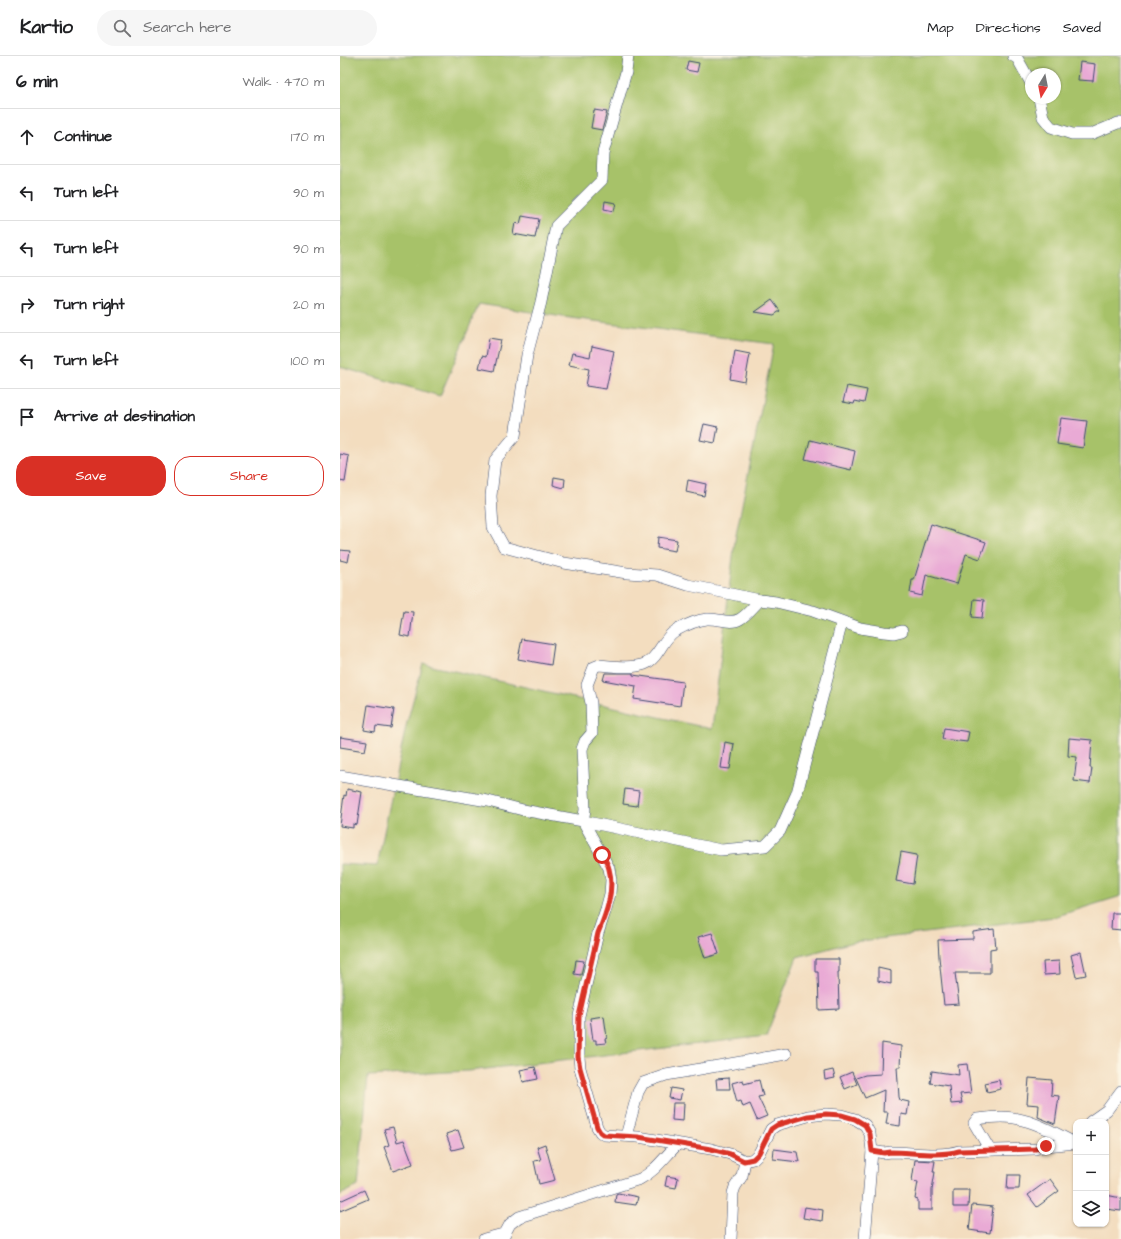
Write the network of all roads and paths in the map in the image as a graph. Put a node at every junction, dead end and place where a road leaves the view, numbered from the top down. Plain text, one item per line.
1 (628, 56) edge
2 (1013, 56) edge
3 (1025, 73) edge
4 (1040, 104) edge
5 (1121, 123) edge
6 (760, 600) junction
7 (842, 622) junction
8 (902, 631) dead end
9 (340, 776) edge
10 (583, 821) junction
11 (786, 1054) dead end
12 (1121, 1091) edge
13 (1094, 1119) edge
14 (626, 1136) junction
15 (663, 1141) junction
16 (1073, 1142) edge
17 (1073, 1143) edge
18 (678, 1144) junction
19 (990, 1150) junction
20 (872, 1151) junction
21 (667, 1155) junction
22 (744, 1161) junction
23 (502, 1237) edge
24 (484, 1239) edge
25 (731, 1239) edge
26 (865, 1239) edge

1 - 6 street
2 - 3 street
4 - 5 street
6 - 7 street
6 - 10 street
7 - 8 street
7 - 10 street
9 - 10 street
10 - 14 street
11 - 14 street
12 - 13 street
14 - 15 street
15 - 18 street
15 - 21 street
16 - 19 street
17 - 19 street
18 - 21 street
18 - 22 street
19 - 20 street
20 - 22 street
20 - 26 street
21 - 23 street
22 - 25 street
23 - 24 street

